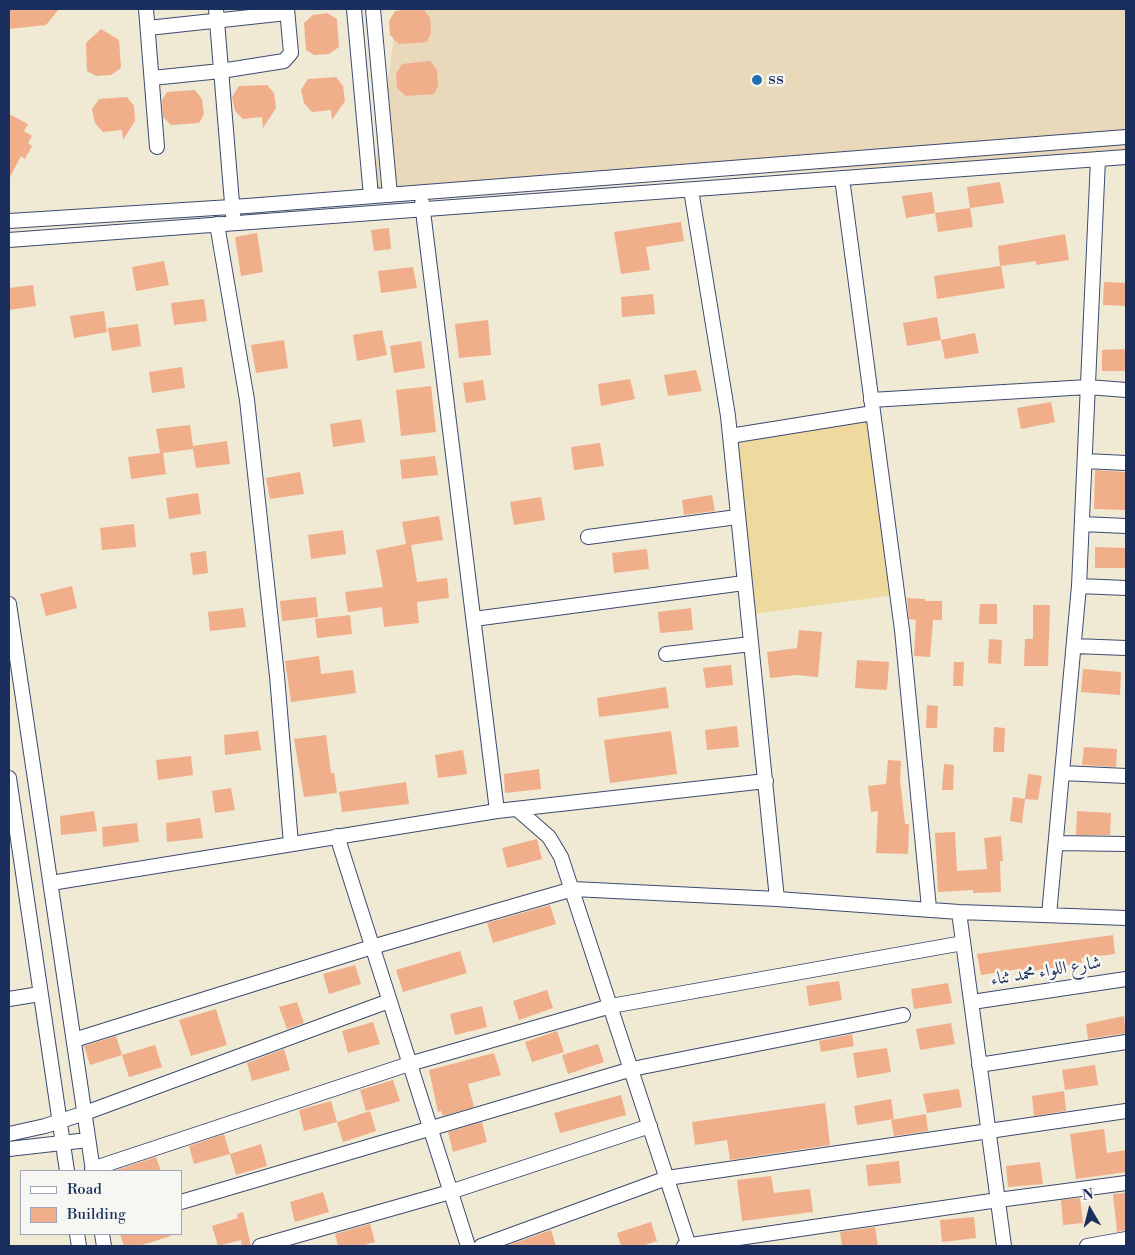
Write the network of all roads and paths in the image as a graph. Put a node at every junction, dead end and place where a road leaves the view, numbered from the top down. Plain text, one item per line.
1 (146, 9) edge
2 (354, 9) edge
3 (373, 9) edge
4 (287, 11) edge
5 (216, 15) edge
6 (148, 28) junction
7 (221, 71) junction
8 (152, 78) junction
9 (1126, 137) edge
10 (158, 147) dead end
11 (1126, 156) edge
12 (1098, 159) junction
13 (842, 178) junction
14 (691, 190) junction
15 (421, 192) junction
16 (390, 195) junction
17 (371, 196) junction
18 (232, 207) junction
19 (423, 210) junction
20 (9, 221) edge
21 (234, 223) junction
22 (217, 224) junction
23 (9, 240) edge
24 (1088, 387) junction
25 (1126, 390) edge
26 (872, 406) junction
27 (730, 436) junction
28 (1085, 461) junction
29 (1126, 463) edge
30 (737, 517) junction
31 (1082, 524) junction
32 (1126, 526) edge
33 (588, 537) dead end
34 (744, 584) junction
35 (1079, 586) junction
36 (1126, 588) edge
37 (9, 604) edge
38 (474, 619) junction
39 (751, 644) junction
40 (1074, 646) junction
41 (1126, 648) edge
42 (666, 654) dead end
43 (1062, 774) junction
44 (1126, 776) edge
45 (9, 778) edge
46 (766, 781) junction
47 (517, 809) junction
48 (497, 811) junction
49 (337, 836) junction
50 (1056, 843) junction
51 (292, 844) junction
52 (1126, 844) edge
53 (52, 883) junction
54 (573, 889) junction
55 (777, 899) junction
56 (929, 908) junction
57 (959, 912) junction
58 (1049, 915) junction
59 (1126, 918) edge
60 (964, 943) junction
61 (372, 947) junction
62 (1126, 979) edge
63 (40, 994) junction
64 (9, 998) edge
65 (389, 1001) junction
66 (972, 1002) junction
67 (611, 1006) junction
68 (903, 1015) dead end
69 (74, 1040) junction
70 (1126, 1042) edge
71 (409, 1064) junction
72 (980, 1065) junction
73 (632, 1069) junction
74 (1126, 1111) edge
75 (85, 1113) junction
76 (60, 1121) junction
77 (650, 1126) junction
78 (429, 1128) junction
79 (989, 1132) junction
80 (9, 1134) edge
81 (88, 1140) junction
82 (63, 1143) junction
83 (9, 1150) edge
84 (67, 1170) edge
85 (92, 1170) edge
86 (667, 1178) junction
87 (1126, 1183) edge
88 (450, 1192) junction
89 (998, 1200) junction
90 (182, 1202) edge
91 (1126, 1240) edge
92 (260, 1246) edge
93 (468, 1246) edge
94 (481, 1246) edge
95 (687, 1246) edge
96 (1004, 1246) edge
97 (1086, 1246) edge

1 - 6 street
2 - 17 street
3 - 16 street
4 - 5 street
4 - 7 street
5 - 6 street
5 - 7 street
6 - 8 street
7 - 8 street
7 - 18 street
8 - 10 street
9 - 15 street
11 - 12 street
12 - 13 street
12 - 24 street
13 - 14 street
13 - 26 street
14 - 19 street
14 - 27 street
15 - 16 street
15 - 19 street
16 - 17 street
17 - 18 street
18 - 20 street
18 - 21 street
19 - 21 street
19 - 38 street
21 - 22 street
22 - 23 street
22 - 51 street
24 - 25 street
24 - 26 street
24 - 28 street
26 - 27 street
26 - 56 street
27 - 30 street
28 - 29 street
28 - 31 street
30 - 33 street
30 - 34 street
31 - 32 street
31 - 35 street
34 - 38 street
34 - 39 street
35 - 36 street
35 - 40 street
37 - 53 street
38 - 48 street
39 - 42 street
39 - 46 street
40 - 41 street
40 - 43 street
43 - 44 street
43 - 50 street
45 - 63 street
46 - 47 street
46 - 55 street
47 - 48 street
47 - 54 street
48 - 49 street
49 - 51 street
49 - 61 street
50 - 52 street
50 - 58 street
51 - 53 street
53 - 69 street
54 - 55 street
54 - 61 street
54 - 67 street
55 - 56 street
56 - 57 street
57 - 58 street
57 - 60 street
58 - 59 street
60 - 66 street
60 - 67 street
61 - 65 street
61 - 69 street
62 - 66 street, شارع اللواء محمد ثناء
63 - 64 street
63 - 76 street
65 - 71 street
65 - 75 street
66 - 72 street
67 - 71 street
67 - 73 street
68 - 73 street
69 - 75 street
70 - 72 street
71 - 78 street
71 - 85 street
72 - 79 street
73 - 77 street
73 - 78 street
74 - 79 street
75 - 76 street
75 - 81 street
76 - 80 street
76 - 82 street
77 - 86 street
77 - 88 street
78 - 88 street
78 - 90 street
79 - 86 street
79 - 89 street
81 - 82 street
81 - 85 street
82 - 83 street
82 - 84 street
86 - 94 street
86 - 95 street
87 - 89 street
88 - 92 street
88 - 93 street
89 - 95 street
89 - 96 street
91 - 97 street

